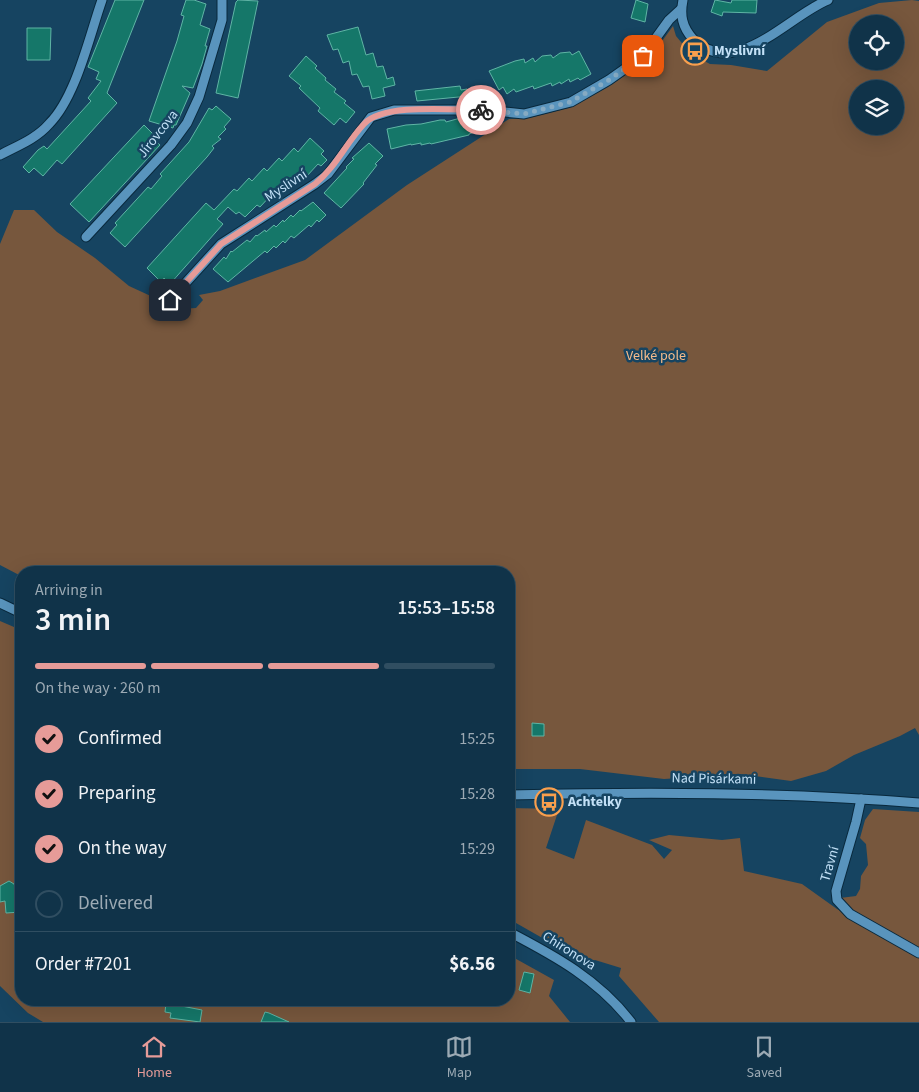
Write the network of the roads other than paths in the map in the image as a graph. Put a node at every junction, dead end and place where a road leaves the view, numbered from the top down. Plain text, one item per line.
1 (102, 0) edge
2 (222, 0) edge
3 (828, 0) edge
4 (682, 4) edge
5 (0, 155) edge
6 (86, 237) dead end
7 (170, 300) dead end
8 (0, 603) edge
9 (15, 610) edge
10 (515, 795) edge
11 (861, 799) junction
12 (919, 803) edge
13 (515, 935) edge
14 (919, 953) edge
15 (630, 1022) edge

1 - 5 street
2 - 6 street, Jírovcova
3 - 4 street
4 - 7 street, Myslivní
8 - 9 street
10 - 11 street, Nad Pisárkami
11 - 12 street, Nad Pisárkami
11 - 14 street, Travní
13 - 15 street, Chironova

